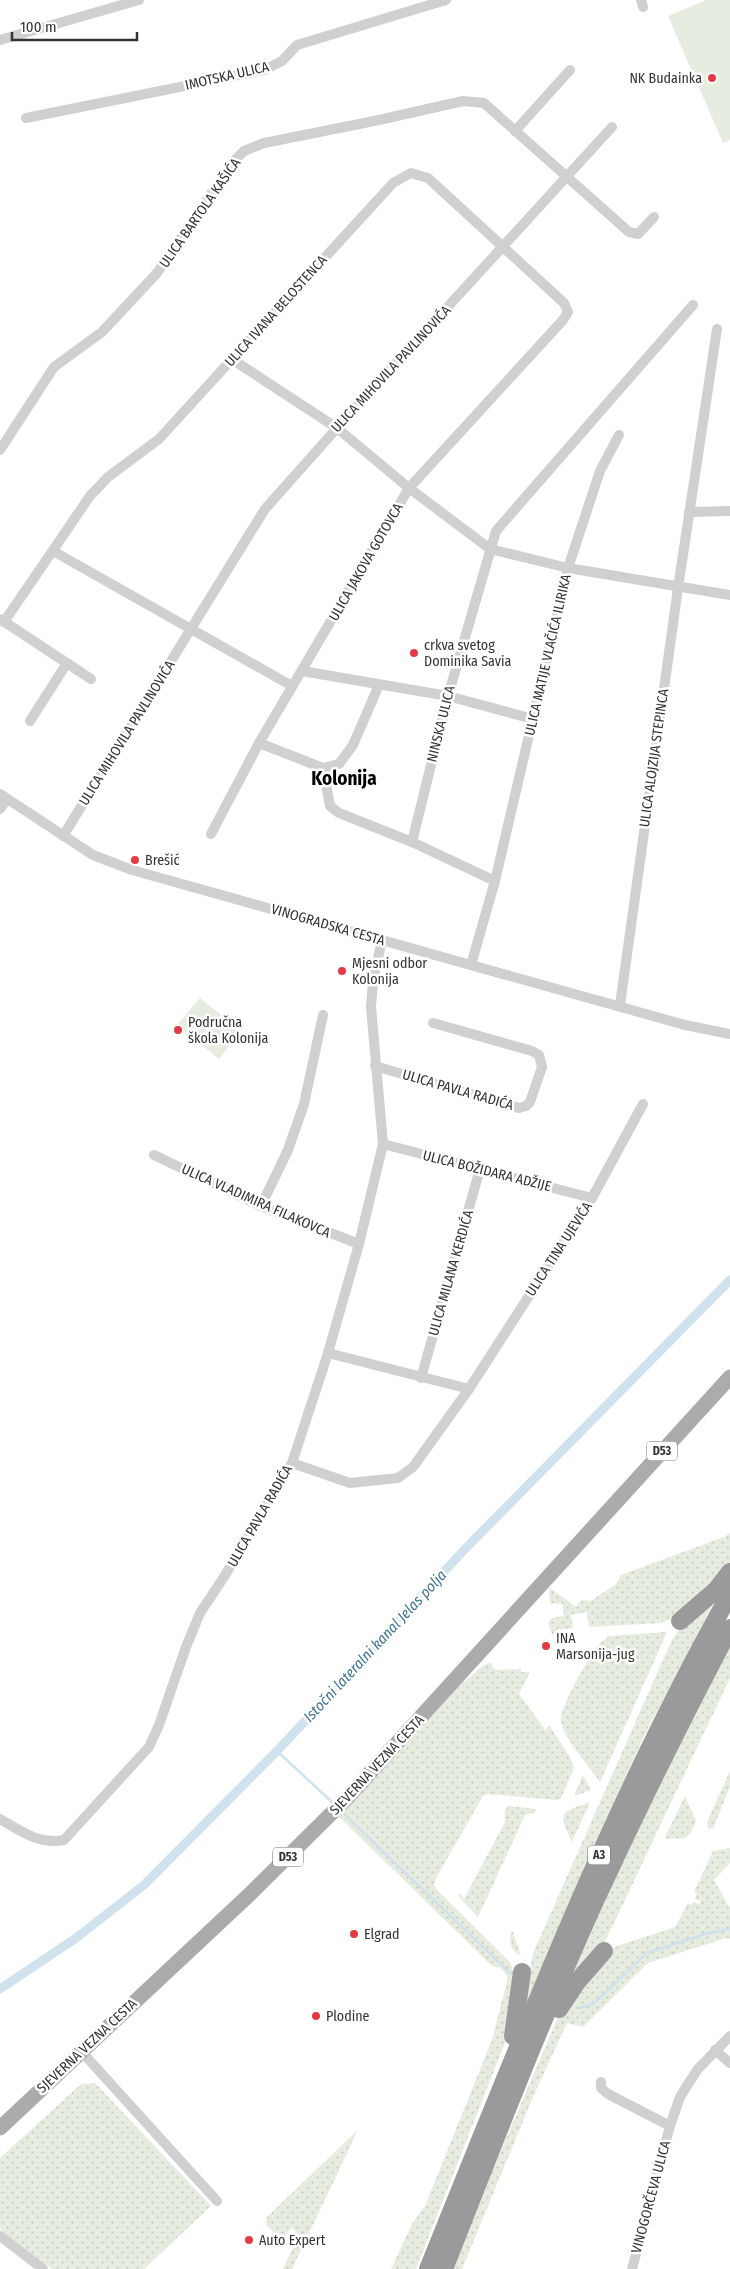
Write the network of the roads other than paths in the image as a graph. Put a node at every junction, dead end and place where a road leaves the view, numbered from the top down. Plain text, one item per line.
1 (139, 0) edge
2 (446, 0) edge
3 (0, 40) edge
4 (570, 70) dead end
5 (26, 118) dead end
6 (612, 127) dead end
7 (515, 130) junction
8 (567, 177) junction
9 (654, 217) dead end
10 (502, 248) junction
11 (693, 305) dead end
12 (563, 320) joint
13 (717, 329) dead end
14 (233, 360) junction
15 (337, 428) junction
16 (619, 436) dead end
17 (0, 450) edge
18 (410, 488) junction
19 (730, 511) edge
20 (689, 512) junction
21 (490, 549) junction
22 (53, 551) junction
23 (568, 568) junction
24 (678, 588) junction
25 (730, 595) edge
26 (2, 620) edge
27 (192, 629) junction
28 (67, 663) junction
29 (302, 671) junction
30 (91, 679) dead end
31 (379, 685) junction
32 (292, 686) junction
33 (448, 696) junction
34 (533, 719) junction
35 (30, 721) dead end
36 (259, 743) junction
37 (324, 768) junction
38 (4, 797) edge
39 (0, 810) edge
40 (211, 834) dead end
41 (62, 836) junction
42 (412, 842) junction
43 (495, 881) junction
44 (382, 940) junction
45 (471, 965) junction
46 (620, 1005) junction
47 (323, 1015) dead end
48 (433, 1023) dead end
49 (730, 1034) edge
50 (375, 1066) junction
51 (643, 1104) dead end
52 (383, 1144) junction
53 (154, 1155) dead end
54 (480, 1169) junction
55 (592, 1198) junction
56 (262, 1206) junction
57 (359, 1244) junction
58 (328, 1353) junction
59 (730, 1377) edge
60 (421, 1378) junction
61 (469, 1390) junction
62 (292, 1463) junction
63 (730, 1572) edge
64 (730, 1594) edge
65 (680, 1621) dead end
66 (730, 1628) edge
67 (0, 1818) edge
68 (604, 1951) dead end
69 (522, 1972) dead end
70 (730, 2036) edge
71 (715, 2050) junction
72 (81, 2051) junction
73 (730, 2064) edge
74 (600, 2082) dead end
75 (518, 2084) junction
76 (485, 2124) junction
77 (670, 2126) junction
78 (0, 2128) edge
79 (217, 2201) dead end
80 (0, 2236) edge
81 (43, 2269) edge
82 (428, 2269) edge
83 (444, 2269) edge
84 (632, 2269) edge

1 - 3 street
2 - 5 street, IMOTSKA ULICA
4 - 7 street
6 - 8 street, ULICA MIHOVILA PAVLINOVIĆA
7 - 8 street, ULICA BARTOLA KAŠIĆA
7 - 17 street, ULICA BARTOLA KAŠIĆA
8 - 9 street, ULICA BARTOLA KAŠIĆA
8 - 10 street, ULICA MIHOVILA PAVLINOVIĆA
10 - 12 street, ULICA IVANA BELOSTENCA
10 - 14 street, ULICA IVANA BELOSTENCA
10 - 15 street, ULICA MIHOVILA PAVLINOVIĆA
11 - 21 street, NINSKA ULICA
12 - 18 street, ULICA JAKOVA GOTOVCA
13 - 20 street, ULICA ALOJZIJA STEPINCA
14 - 15 street
14 - 22 street, ULICA IVANA BELOSTENCA
15 - 18 street
15 - 27 street, ULICA MIHOVILA PAVLINOVIĆA
16 - 23 street, ULICA MATIJE VLAČIĆA ILIRIKA
18 - 21 street
18 - 29 street, ULICA JAKOVA GOTOVCA
19 - 20 street
20 - 24 street, ULICA ALOJZIJA STEPINCA
21 - 23 street
21 - 33 street, NINSKA ULICA
22 - 26 street, ULICA IVANA BELOSTENCA
22 - 27 street
23 - 24 street
23 - 34 street, ULICA MATIJE VLAČIĆA ILIRIKA
24 - 25 street
24 - 46 street, ULICA ALOJZIJA STEPINCA
26 - 28 street, ULICA IVANA BELOSTENCA
27 - 32 street
27 - 41 street, ULICA MIHOVILA PAVLINOVIĆA
28 - 30 street, ULICA IVANA BELOSTENCA
28 - 35 street
29 - 31 street
29 - 32 street, ULICA JAKOVA GOTOVCA
31 - 33 street
31 - 37 street
32 - 36 street, ULICA JAKOVA GOTOVCA
33 - 34 street
33 - 42 street, NINSKA ULICA
34 - 43 street, ULICA MATIJE VLAČIĆA ILIRIKA
36 - 37 street
36 - 40 street, ULICA JAKOVA GOTOVCA
37 - 42 street
38 - 39 street
38 - 41 street, VINOGRADSKA CESTA
41 - 44 street, VINOGRADSKA CESTA
42 - 43 street
43 - 45 street, ULICA MATIJE VLAČIĆA ILIRIKA
44 - 45 street, VINOGRADSKA CESTA
44 - 50 street, ULICA PAVLA RADIĆA
45 - 46 street, VINOGRADSKA CESTA
46 - 49 street, VINOGRADSKA CESTA
47 - 56 street
48 - 50 street, ULICA PAVLA RADIĆA
50 - 52 street, ULICA PAVLA RADIĆA
51 - 55 street, ULICA TINA UJEVIĆA
52 - 54 street, ULICA BOŽIDARA ADŽIJE
52 - 57 street, ULICA PAVLA RADIĆA
53 - 56 street, ULICA VLADIMIRA FILAKOVCA
54 - 55 street, ULICA BOŽIDARA ADŽIJE
54 - 60 street, ULICA MILANA KERDIĆA
55 - 61 street, ULICA TINA UJEVIĆA
56 - 57 street, ULICA VLADIMIRA FILAKOVCA
57 - 58 street, ULICA PAVLA RADIĆA
58 - 60 street
58 - 62 street, ULICA PAVLA RADIĆA
59 - 72 main road, SJEVERNA VEZNA CESTA / D53
60 - 61 street
61 - 62 street, ULICA TINA UJEVIĆA
62 - 67 street, ULICA PAVLA RADIĆA
63 - 65 highway
64 - 76 highway, A3
66 - 75 highway, A3
68 - 75 highway
69 - 76 highway
70 - 71 street, VINOGORČEVA ULICA
71 - 73 street
71 - 77 street, VINOGORČEVA ULICA
72 - 78 main road, SJEVERNA VEZNA CESTA / D53
72 - 79 street
74 - 77 street, VINOGORČEVA ULICA
75 - 83 highway, A3
76 - 82 highway, A3
77 - 84 street, VINOGORČEVA ULICA
80 - 81 street

